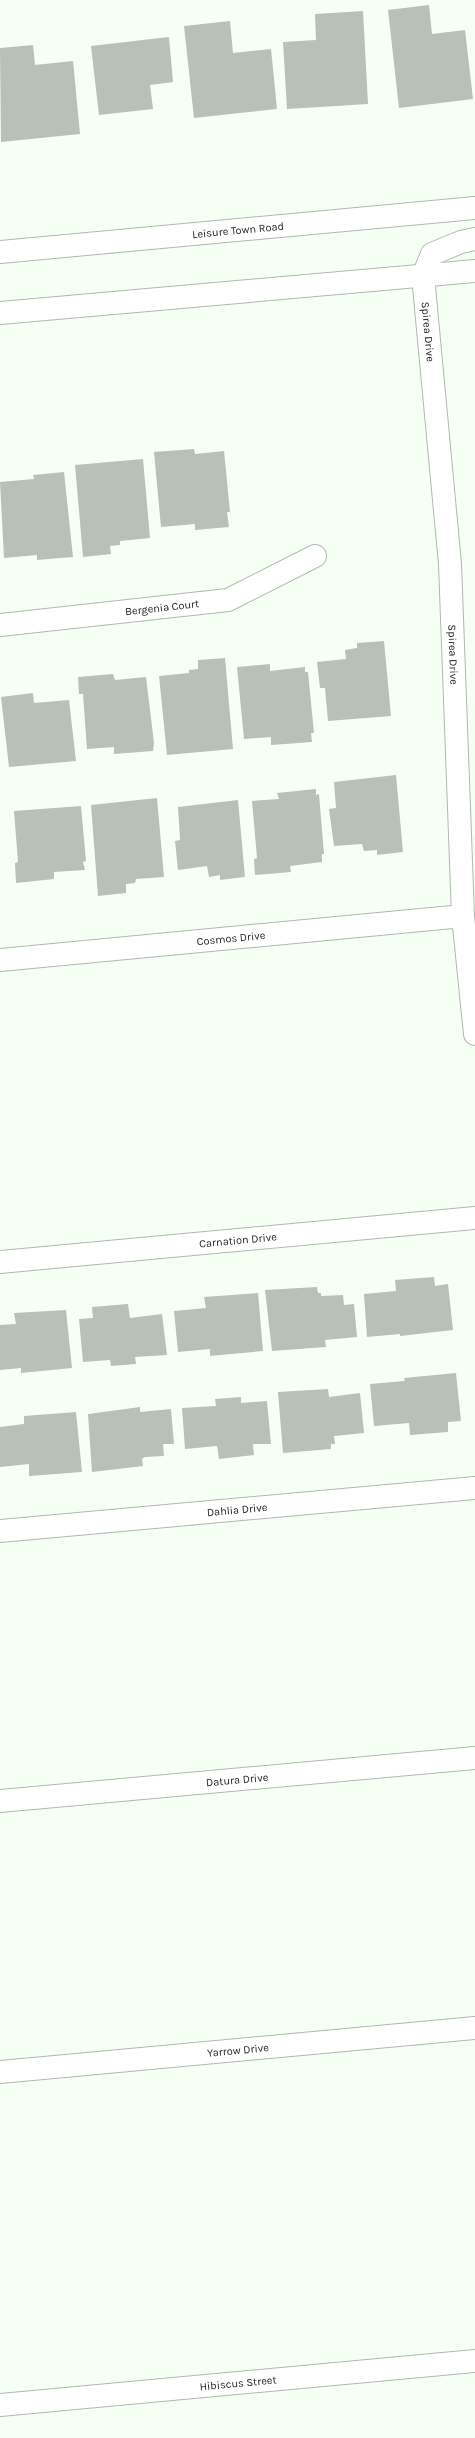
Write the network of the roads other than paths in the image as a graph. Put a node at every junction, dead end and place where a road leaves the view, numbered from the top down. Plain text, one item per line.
1 (475, 208) edge
2 (475, 239) edge
3 (0, 252) edge
4 (475, 271) edge
5 (422, 276) junction
6 (0, 313) edge
7 (315, 556) dead end
8 (0, 625) edge
9 (463, 916) junction
10 (0, 960) edge
11 (475, 1034) edge
12 (475, 1218) edge
13 (0, 1262) edge
14 (475, 1488) edge
15 (0, 1531) edge
16 (475, 1758) edge
17 (0, 1801) edge
18 (475, 2028) edge
19 (0, 2072) edge
20 (475, 2361) edge
21 (0, 2405) edge

1 - 3 street, Leisure Town Road
2 - 5 street
4 - 5 street
5 - 6 street
5 - 9 street, Spirea Drive
7 - 8 street, Bergenia Court
9 - 10 street, Cosmos Drive
9 - 11 street, Spirea Drive
12 - 13 street, Carnation Drive
14 - 15 street, Dahlia Drive
16 - 17 street, Datura Drive
18 - 19 street, Yarrow Drive
20 - 21 street, Hibiscus Street

